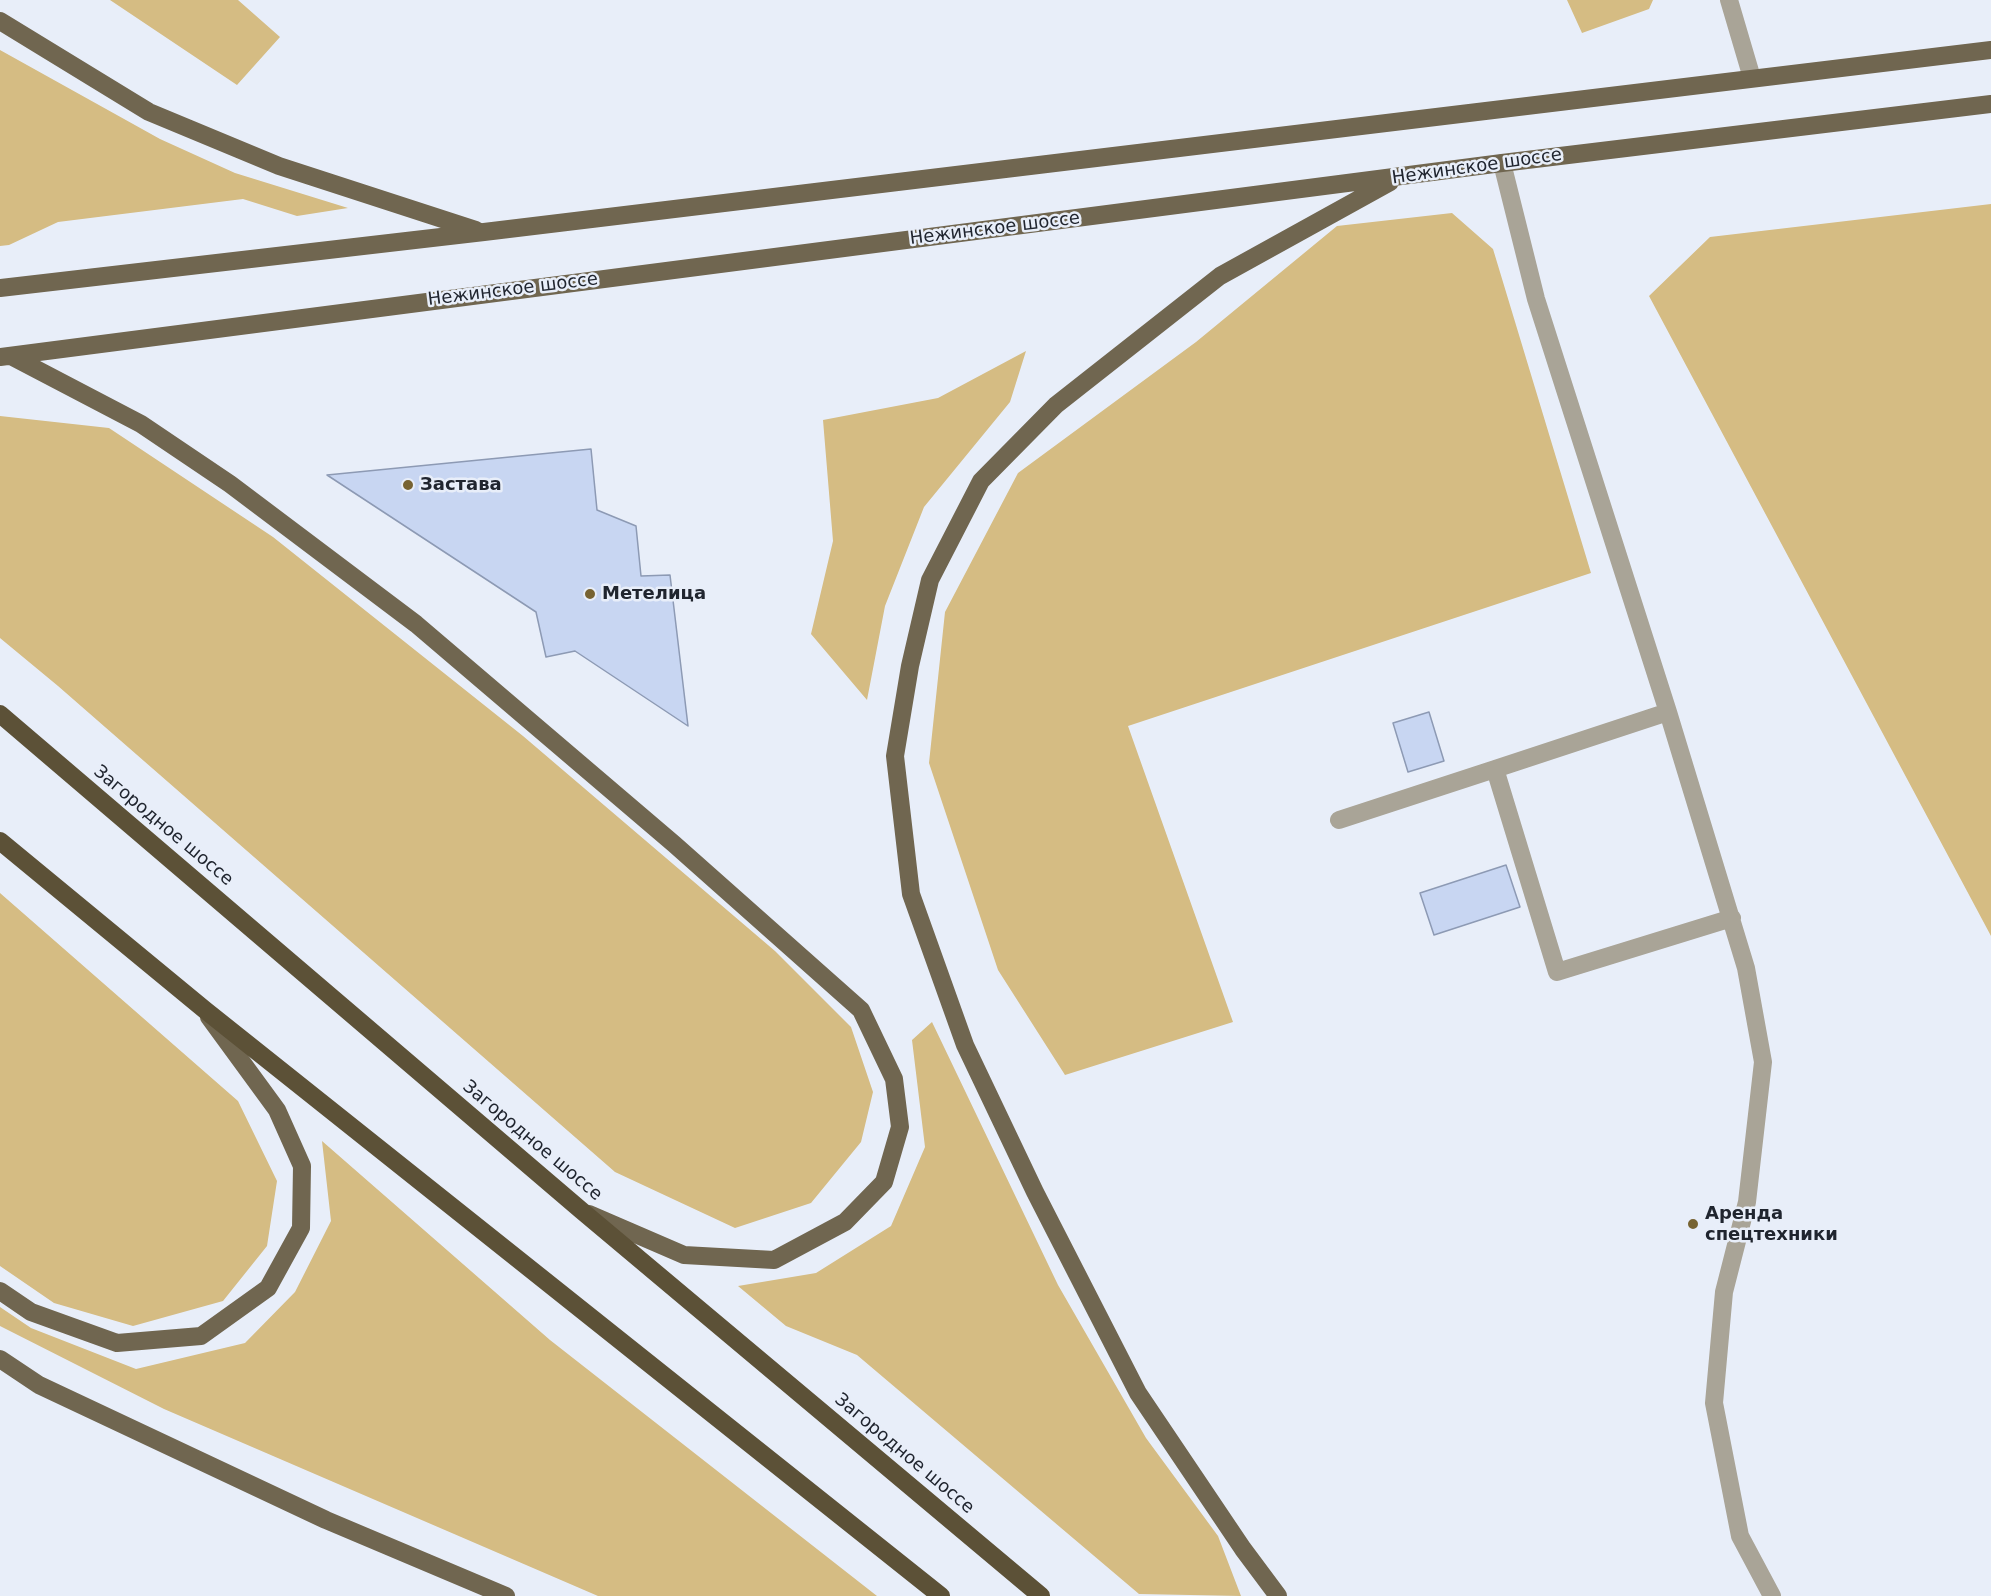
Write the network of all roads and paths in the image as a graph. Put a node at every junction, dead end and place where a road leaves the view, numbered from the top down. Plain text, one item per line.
1 (1729, 0) edge
2 (0, 21) edge
3 (1991, 50) edge
4 (1752, 78) junction
5 (1991, 104) edge
6 (1502, 163) junction
7 (1398, 178) junction
8 (484, 232) junction
9 (0, 288) edge
10 (6, 356) edge
11 (1668, 712) junction
12 (0, 714) edge
13 (1495, 769) junction
14 (1339, 820) dead end
15 (0, 841) edge
16 (1732, 918) junction
17 (205, 1010) junction
18 (582, 1211) junction
19 (0, 1291) edge
20 (0, 1359) edge
21 (506, 1596) edge
22 (940, 1596) edge
23 (1041, 1596) edge
24 (1278, 1596) edge
25 (1772, 1596) edge

1 - 4 street
2 - 8 main road
3 - 4 main road
4 - 8 main road
5 - 6 main road, Нежинское шоссе
6 - 7 main road, Нежинское шоссе
6 - 11 street
7 - 10 main road, Нежинское шоссе
7 - 24 main road
8 - 9 main road
10 - 18 main road
11 - 13 street
11 - 16 street
12 - 18 highway, Загородное шоссе
13 - 14 street
13 - 16 street
15 - 17 highway
16 - 25 street
17 - 19 main road
17 - 22 highway
18 - 23 highway, Загородное шоссе
20 - 21 main road

